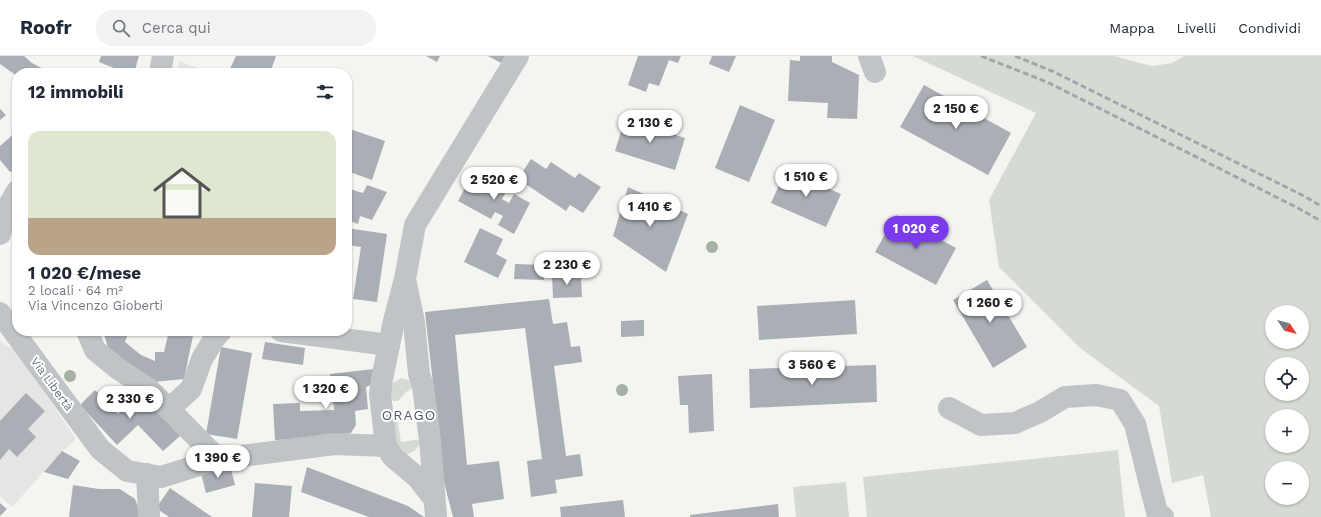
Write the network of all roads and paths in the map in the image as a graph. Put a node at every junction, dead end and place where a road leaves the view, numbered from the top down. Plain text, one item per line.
1 (163, 56) edge
2 (518, 56) edge
3 (161, 68) edge
4 (12, 200) edge
5 (0, 234) edge
6 (405, 279) junction
7 (0, 313) edge
8 (12, 329) edge
9 (17, 336) edge
10 (89, 336) edge
11 (217, 336) edge
12 (320, 336) edge
13 (389, 345) junction
14 (419, 374) junction
15 (382, 379) junction
16 (949, 408) dead end
17 (169, 409) junction
18 (430, 440) junction
19 (389, 452) junction
20 (218, 459) junction
21 (147, 474) junction
22 (435, 508) edge
23 (149, 517) edge
24 (1163, 517) edge

1 - 3 street
2 - 6 street
4 - 5 street
6 - 13 street
6 - 14 street
7 - 8 street, Via Libertà
9 - 21 street, Via Libertà
10 - 17 street
11 - 17 street
12 - 13 street
13 - 15 street
14 - 15 street
14 - 18 street
15 - 19 street
16 - 24 street
17 - 20 street
18 - 19 street, Via Libertà
18 - 22 street
19 - 20 street, Via Libertà
19 - 22 street
20 - 21 street, Via Libertà
21 - 23 street

